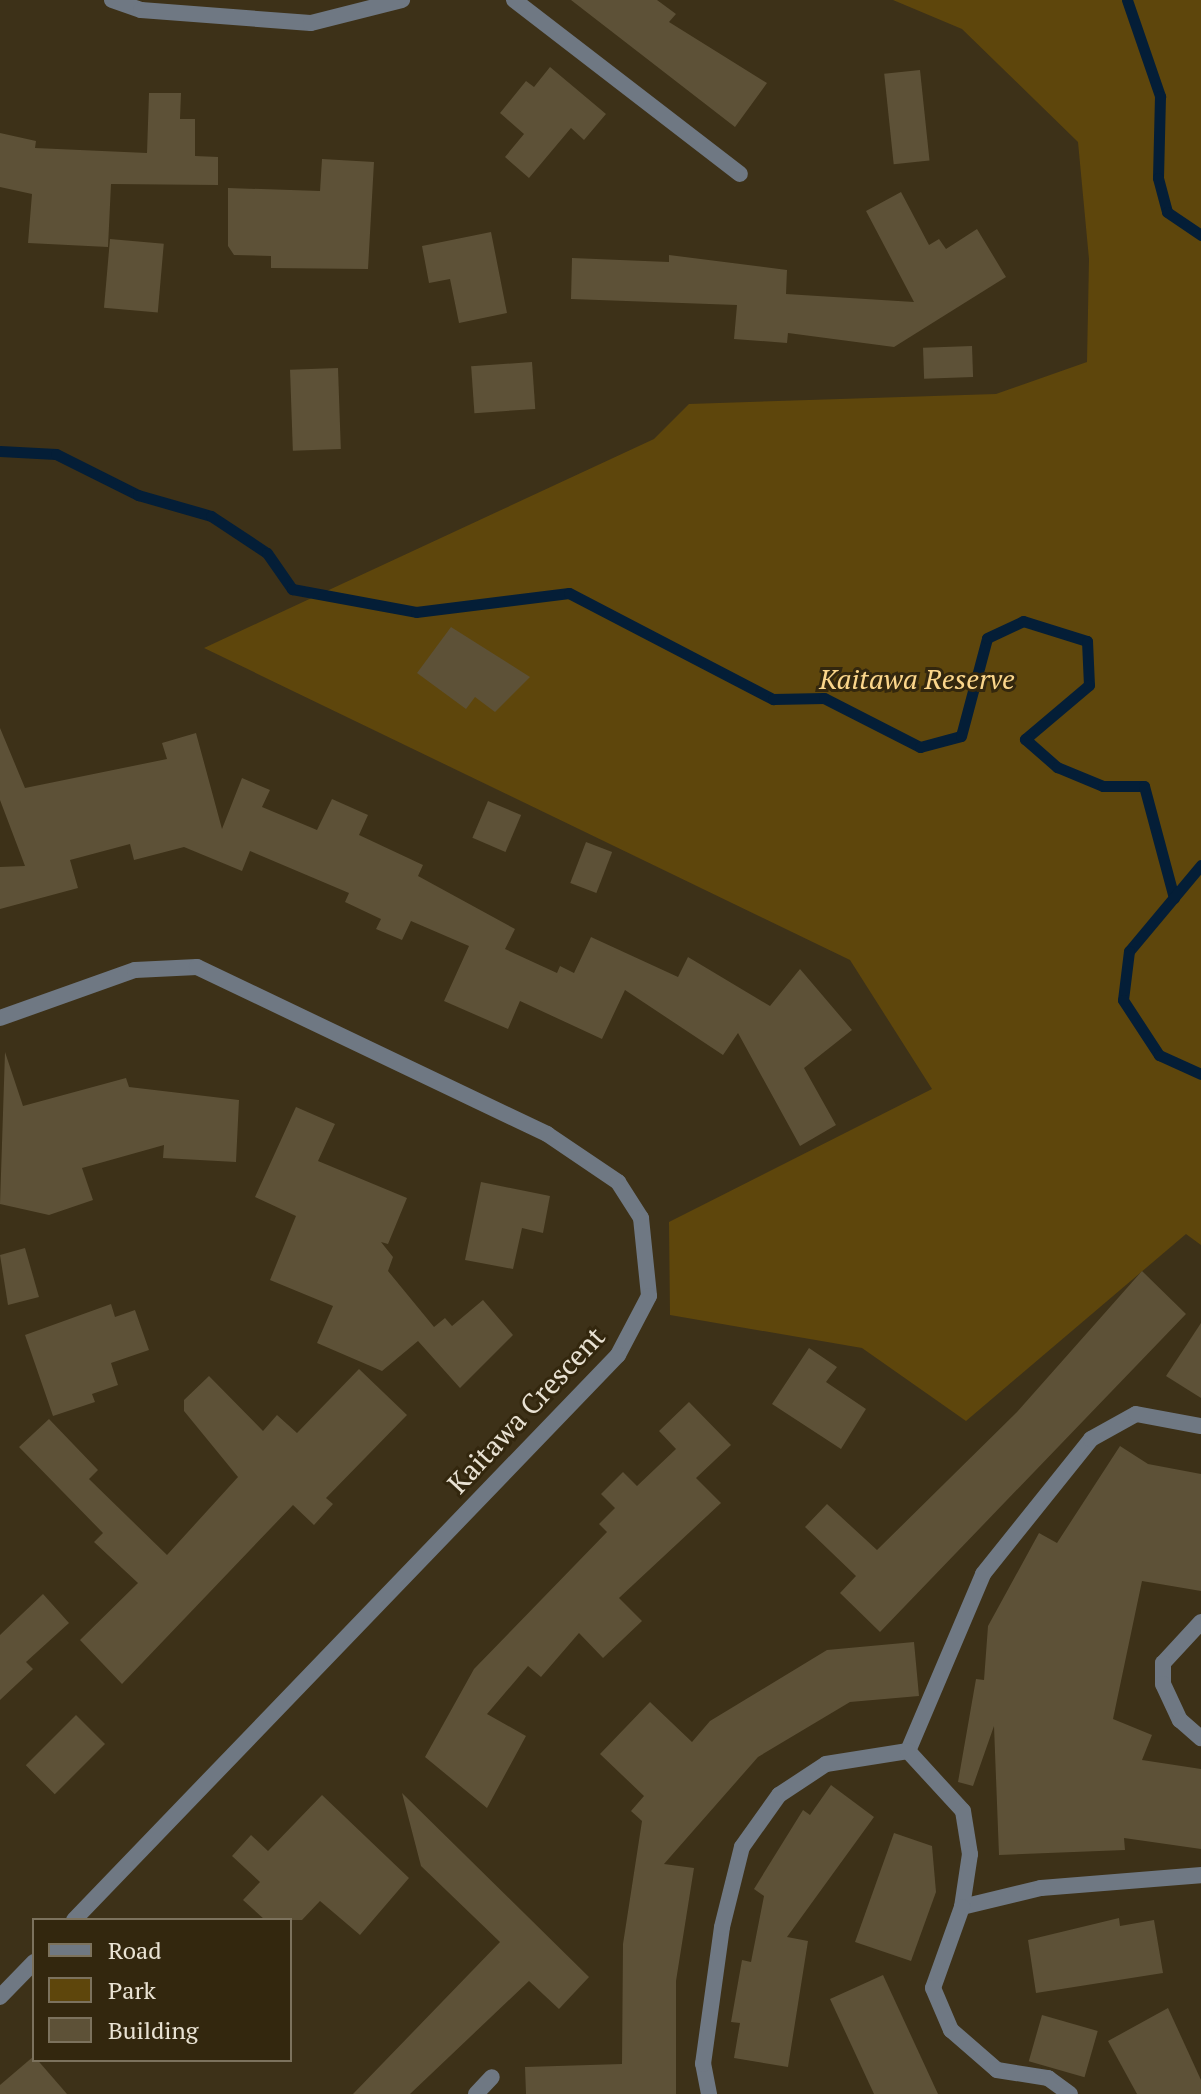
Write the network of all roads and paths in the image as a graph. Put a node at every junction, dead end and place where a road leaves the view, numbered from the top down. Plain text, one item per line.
1 (112, 0) edge
2 (402, 0) edge
3 (514, 0) edge
4 (740, 174) dead end
5 (0, 1018) edge
6 (1201, 1426) edge
7 (1201, 1622) edge
8 (1201, 1738) edge
9 (908, 1751) junction
10 (1201, 1875) edge
11 (962, 1907) junction
12 (76, 1918) edge
13 (32, 1964) edge
14 (0, 1997) edge
15 (492, 2077) dead end
16 (476, 2094) edge
17 (709, 2094) edge
18 (1070, 2094) edge

1 - 2 street
3 - 4 street
5 - 12 street, Kaitawa Crescent
6 - 9 street
7 - 8 street
9 - 11 street
9 - 17 street
10 - 11 street
11 - 18 street
13 - 14 street
15 - 16 street

